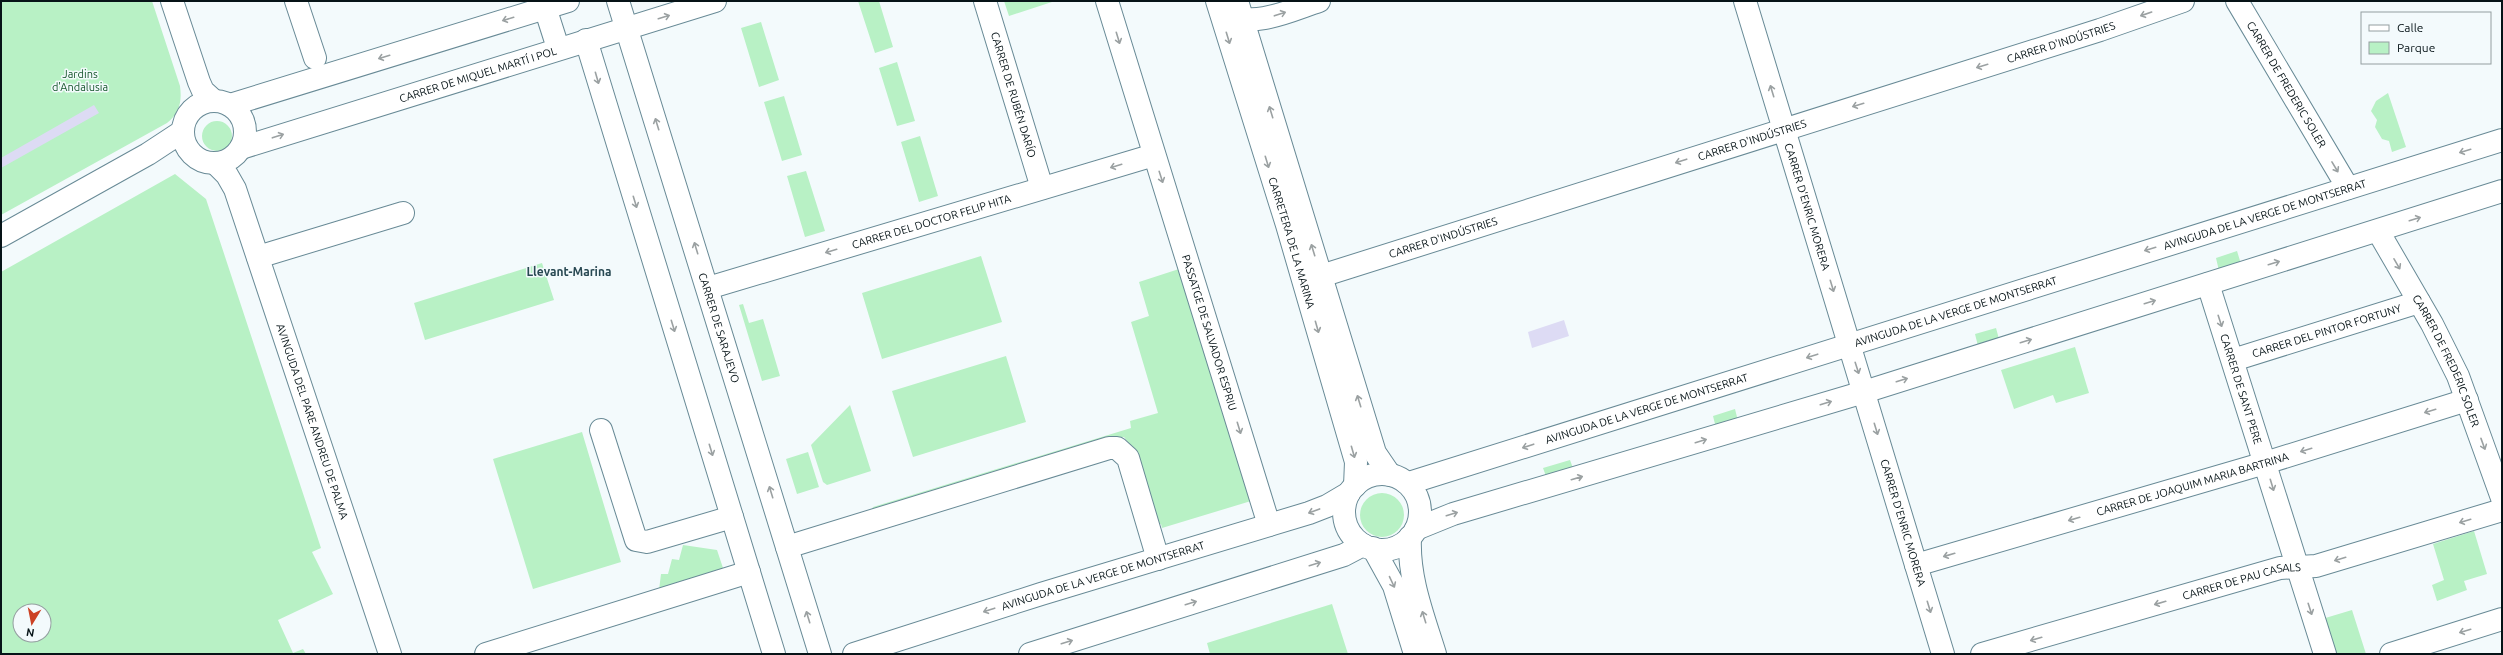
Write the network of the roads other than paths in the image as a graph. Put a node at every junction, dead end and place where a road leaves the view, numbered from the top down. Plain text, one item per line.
1 (172, 1) edge
2 (296, 1) edge
3 (568, 1) edge
4 (618, 1) edge
5 (716, 1) edge
6 (985, 1) edge
7 (1107, 1) edge
8 (1319, 1) edge
9 (1745, 1) edge
10 (2183, 1) edge
11 (2237, 1) edge
12 (544, 4) edge
13 (1229, 7) edge
14 (626, 28) junction
15 (586, 40) junction
16 (558, 48) junction
17 (315, 58) dead end
18 (213, 104) junction
19 (1783, 128) junction
20 (183, 131) junction
21 (2502, 140) edge
22 (1151, 148) junction
23 (238, 152) junction
24 (148, 154) junction
25 (205, 160) junction
26 (1042, 188) junction
27 (2348, 188) junction
28 (235, 189) junction
29 (2502, 191) edge
30 (403, 213) dead end
31 (2378, 231) junction
32 (1, 236) edge
33 (258, 257) junction
34 (1321, 276) junction
35 (2208, 284) junction
36 (708, 288) junction
37 (2419, 302) junction
38 (1849, 344) junction
39 (2233, 360) junction
40 (1864, 392) junction
41 (2467, 400) junction
42 (601, 430) dead end
43 (2265, 463) junction
44 (1399, 479) junction
45 (1352, 490) junction
46 (2502, 498) edge
47 (2502, 510) edge
48 (732, 517) junction
49 (1269, 525) junction
50 (1413, 533) junction
51 (787, 547) junction
52 (1368, 547) junction
53 (1158, 559) junction
54 (1916, 565) junction
55 (2296, 567) junction
56 (749, 572) junction
57 (2502, 619) edge
58 (390, 654) edge
59 (486, 654) edge
60 (774, 654) edge
61 (820, 654) edge
62 (854, 654) edge
63 (1030, 654) edge
64 (1415, 654) edge
65 (1435, 654) edge
66 (1944, 654) edge
67 (1982, 654) edge
68 (2325, 654) edge
69 (2391, 654) edge

1 - 18 street
2 - 17 street
3 - 12 street
4 - 14 street, CARRER DE SARAJEVO
14 -> 5 street, CARRER DE MIQUEL MARTÍ I POL
6 - 26 street, CARRER DE RUBÉN DARÍO
7 -> 22 street, PASSATGE DE SALVADOR ESPRIU
13 -> 8 street
19 -> 9 street, CARRER D'ENRIC MORERA
10 -> 19 street, CARRER D'INDÚSTRIES
11 -> 27 street, CARRER DE FREDERIC SOLER
12 - 16 street
12 -> 18 street
34 -> 13 street, CARRETERA DE LA MARINA
13 -> 45 street, CARRETERA DE LA MARINA
14 - 15 street, CARRER DE MIQUEL MARTÍ I POL
36 -> 14 street, CARRER DE SARAJEVO
15 - 16 street, CARRER DE MIQUEL MARTÍ I POL
15 -> 48 street
23 -> 16 street, CARRER DE MIQUEL MARTÍ I POL
18 - 20 street
18 - 23 street
19 -> 34 street, CARRER D'INDÚSTRIES
19 -> 38 street, CARRER D'ENRIC MORERA
20 - 24 street
20 - 25 street
21 -> 27 street, AVINGUDA DE LA VERGE DE MONTSERRAT
22 -> 26 street, CARRER DEL DOCTOR FELIP HITA
22 -> 49 street, PASSATGE DE SALVADOR ESPRIU
23 - 25 street
23 - 28 street, AVINGUDA DEL PARE ANDREU DE PALMA
24 - 25 street
24 - 32 street
25 - 28 street, AVINGUDA DEL PARE ANDREU DE PALMA
26 -> 36 street, CARRER DEL DOCTOR FELIP HITA
27 -> 38 street, AVINGUDA DE LA VERGE DE MONTSERRAT
28 - 33 street, AVINGUDA DEL PARE ANDREU DE PALMA
31 -> 29 street
30 - 33 street
35 -> 31 street
31 -> 37 street, CARRER DE FREDERIC SOLER
33 - 58 street, AVINGUDA DEL PARE ANDREU DE PALMA
44 -> 34 street, CARRETERA DE LA MARINA
35 -> 39 street, CARRER DE SANT PERE
40 -> 35 street
51 -> 36 street, CARRER DE SARAJEVO
37 - 39 street, CARRER DEL PINTOR FORTUNY
37 - 41 street, CARRER DE FREDERIC SOLER
38 -> 40 street, CARRER D'ENRIC MORERA
38 -> 44 street, AVINGUDA DE LA VERGE DE MONTSERRAT
39 - 43 street, CARRER DE SANT PERE
50 -> 40 street
40 -> 54 street, CARRER D'ENRIC MORERA
41 -> 43 street, CARRER DE JOAQUIM MARIA BARTRINA
41 -> 46 street, CARRER DE FREDERIC SOLER
42 - 48 street
43 -> 54 street, CARRER DE JOAQUIM MARIA BARTRINA
43 -> 55 street, CARRER DE SANT PERE
44 - 45 street
44 - 50 street
45 -> 49 street, AVINGUDA DE LA VERGE DE MONTSERRAT
45 - 52 street
47 -> 55 street, CARRER DE PAU CASALS
48 - 56 street
49 - 53 street, AVINGUDA DE LA VERGE DE MONTSERRAT
50 - 52 street
65 -> 50 street
51 - 53 street
61 -> 51 street, CARRER DE SARAJEVO
63 -> 52 street
52 -> 64 street
53 -> 62 street, AVINGUDA DE LA VERGE DE MONTSERRAT
54 -> 66 street, CARRER D'ENRIC MORERA
55 -> 67 street, CARRER DE PAU CASALS
55 -> 68 street, CARRER DE SANT PERE
56 - 59 street
56 - 60 street
57 -> 69 street

